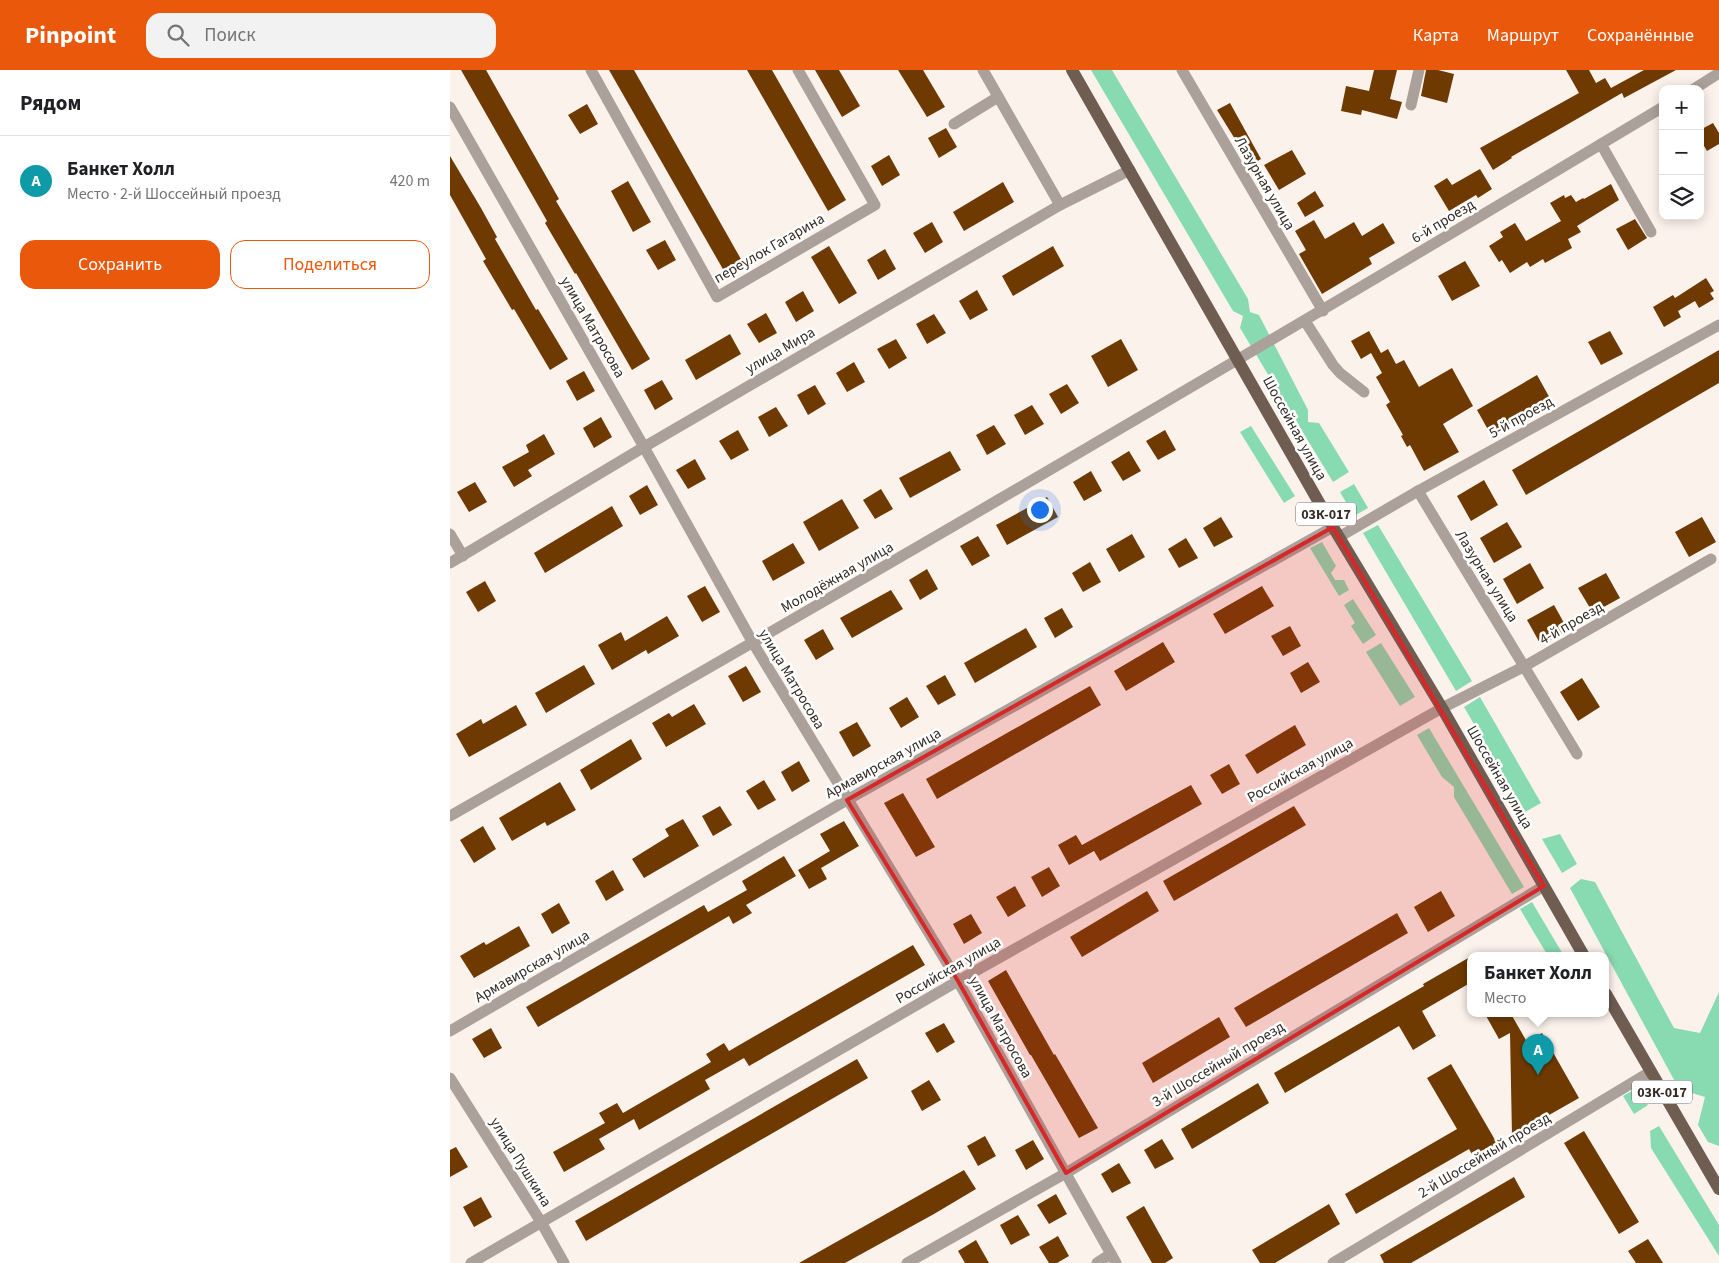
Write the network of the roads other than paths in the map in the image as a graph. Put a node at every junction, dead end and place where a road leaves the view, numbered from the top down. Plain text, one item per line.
1 (591, 70) edge
2 (798, 70) edge
3 (983, 70) edge
4 (1072, 70) edge
5 (1182, 70) edge
6 (1419, 70) edge
7 (1719, 73) edge
8 (1700, 85) edge
9 (998, 97) junction
10 (1411, 105) dead end
11 (450, 107) edge
12 (1659, 109) edge
13 (954, 124) dead end
14 (1601, 144) junction
15 (1130, 170) junction
16 (1060, 205) junction
17 (1651, 232) dead end
18 (1322, 311) junction
19 (1305, 321) junction
20 (1719, 325) edge
21 (1238, 360) junction
22 (1364, 392) dead end
23 (644, 447) junction
24 (1418, 491) junction
25 (1336, 532) junction
26 (450, 534) edge
27 (463, 556) junction
28 (1711, 559) dead end
29 (450, 563) edge
30 (753, 644) junction
31 (1525, 666) junction
32 (1442, 708) junction
33 (1577, 754) dead end
34 (847, 800) junction
35 (450, 816) edge
36 (1544, 886) junction
37 (1582, 952) edge
38 (958, 981) junction
39 (1609, 999) edge
40 (450, 1031) edge
41 (1650, 1072) junction
42 (450, 1078) edge
43 (1066, 1173) junction
44 (1719, 1189) edge
45 (541, 1222) junction
46 (1114, 1259) edge
47 (471, 1263) edge
48 (564, 1263) edge
49 (906, 1263) edge
50 (1097, 1263) edge
51 (1333, 1263) edge

1 - 2 street, переулок Гагарина
3 - 9 street
4 - 15 main road, Шоссейная улица / 03К-017
5 - 18 street, Лазурная улица
6 - 10 street
7 - 8 street
9 - 13 street
9 - 16 street
11 - 23 street, улица Матросова
12 - 14 street, 6-й проезд
14 - 17 street
14 - 18 street, 6-й проезд
15 - 16 street, улица Мира
15 - 21 main road, Шоссейная улица / 03К-017
16 - 23 street, улица Мира
18 - 19 street, 6-й проезд
19 - 21 street, 6-й проезд
19 - 22 street
20 - 24 street, 5-й проезд
21 - 25 main road, Шоссейная улица / 03К-017
21 - 30 street, Молодёжная улица
23 - 27 street, улица Мира
23 - 30 street, улица Матросова
24 - 25 street, 5-й проезд
24 - 31 street, Лазурная улица
25 - 32 main road, Шоссейная улица / 03К-017
25 - 34 street, Армавирская улица
26 - 27 street
27 - 29 street, улица Мира
28 - 31 street, 4-й проезд
30 - 34 street, улица Матросова
30 - 35 street, Молодёжная улица
31 - 32 street, 4-й проезд
31 - 33 street, Лазурная улица
32 - 36 main road, Шоссейная улица / 03К-017
32 - 38 street, Российская улица
34 - 38 street, улица Матросова
34 - 40 street, Армавирская улица
36 - 37 main road, Шоссейная улица / 03К-017
36 - 43 street, 3-й Шоссейный проезд
38 - 43 street, улица Матросова
38 - 45 street, Российская улица
39 - 41 main road, 03К-017
41 - 44 main road, 03К-017
41 - 51 street, 2-й Шоссейный проезд
42 - 45 street, улица Пушкина
43 - 46 street, улица Матросова
43 - 49 street, 3-й Шоссейный проезд
45 - 47 street, Российская улица
45 - 48 street, улица Пушкина
46 - 50 street

